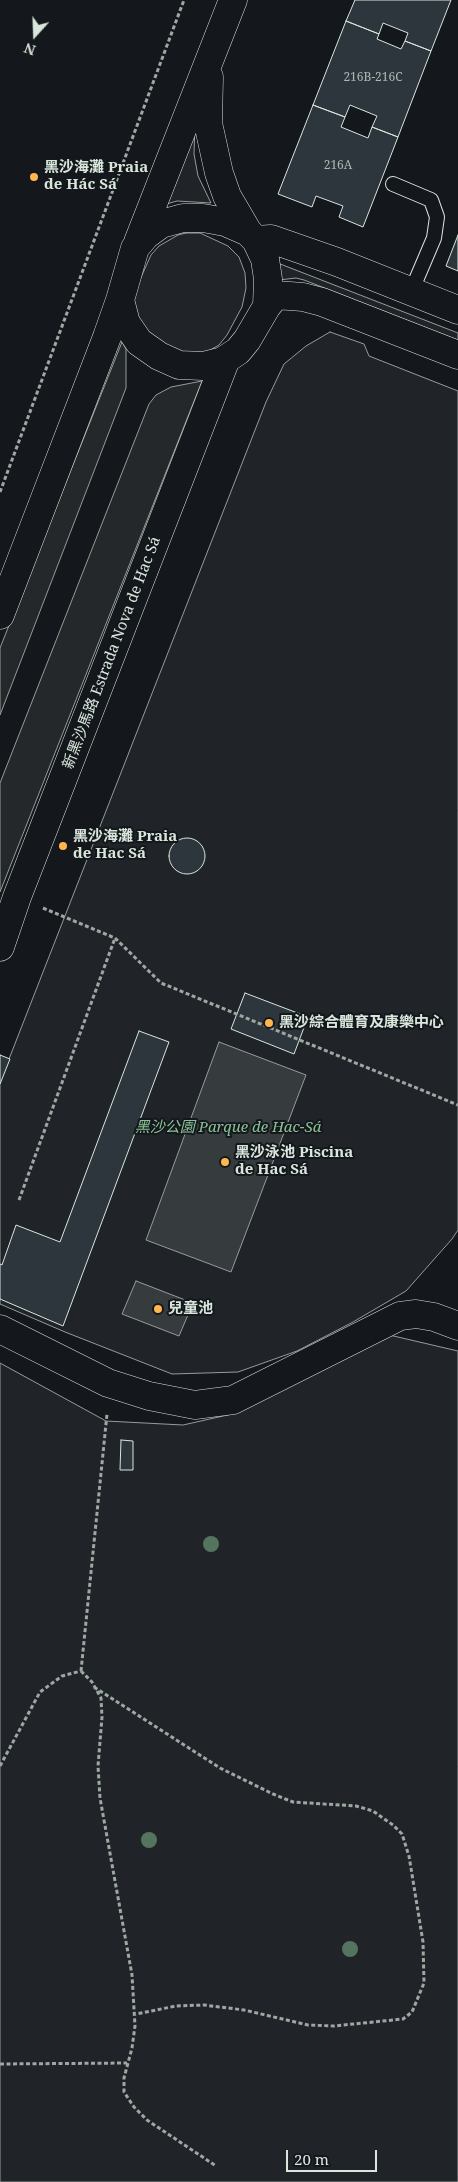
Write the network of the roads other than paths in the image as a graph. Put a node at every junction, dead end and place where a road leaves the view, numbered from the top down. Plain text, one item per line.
1 (233, 0) edge
2 (211, 56) junction
3 (394, 184) dead end
4 (252, 236) junction
5 (135, 248) junction
6 (411, 292) junction
7 (120, 300) junction
8 (267, 306) junction
9 (458, 310) edge
10 (458, 356) edge
11 (226, 359) junction
12 (0, 614) edge
13 (0, 947) edge
14 (458, 1326) edge
15 (0, 1329) edge

1 - 2 street
2 - 4 street
2 - 5 street
3 - 6 lane
4 - 5 street
4 - 6 street
4 - 8 street
5 - 7 street
6 - 9 street
7 - 11 street
7 - 12 street
8 - 10 street
8 - 11 street
11 - 13 street, 新黑沙馬路 Estrada Nova de Hac Sá
14 - 15 street

